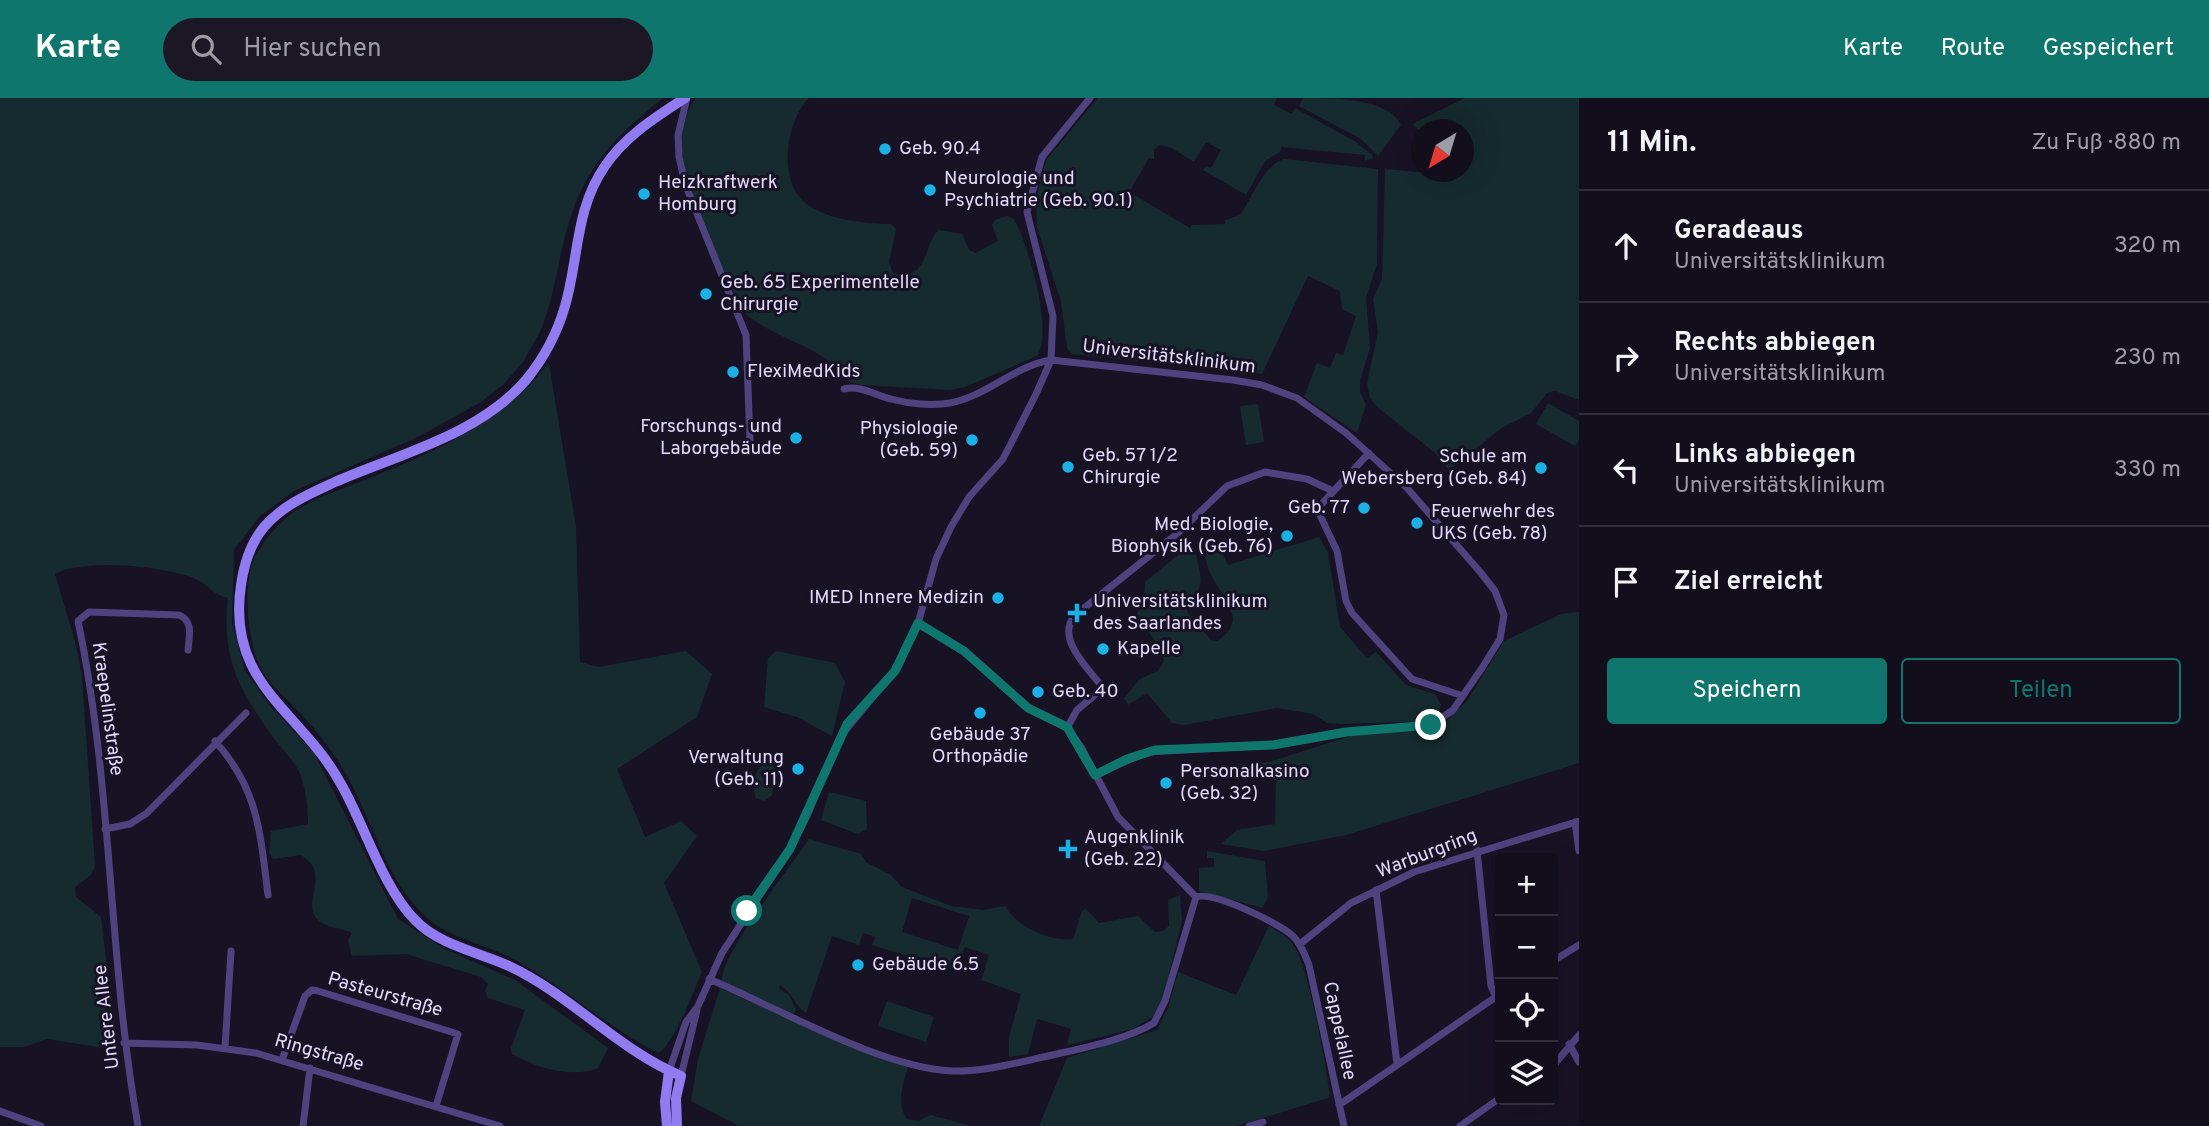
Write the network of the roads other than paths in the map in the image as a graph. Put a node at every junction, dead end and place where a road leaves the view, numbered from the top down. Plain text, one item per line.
1 (686, 98) edge
2 (1090, 98) edge
3 (1051, 360) junction
4 (844, 389) dead end
5 (750, 441) dead end
6 (1369, 453) junction
7 (1333, 491) junction
8 (918, 623) junction
9 (188, 650) dead end
10 (1463, 696) junction
11 (246, 713) dead end
12 (1067, 727) junction
13 (215, 741) junction
14 (1095, 775) junction
15 (1577, 822) edge
16 (105, 829) junction
17 (1477, 850) junction
18 (1579, 851) edge
19 (1376, 890) junction
20 (268, 895) dead end
21 (1196, 897) junction
22 (110, 905) joint
23 (1300, 944) junction
24 (1579, 945) edge
25 (231, 951) dead end
26 (1558, 958) edge
27 (709, 979) junction
28 (1495, 991) edge
29 (1495, 997) edge
30 (698, 1006) junction
31 (1579, 1035) edge
32 (124, 1043) junction
33 (1569, 1044) junction
34 (225, 1047) junction
35 (282, 1060) junction
36 (1558, 1062) edge
37 (1579, 1062) edge
38 (1397, 1064) junction
39 (310, 1068) junction
40 (669, 1071) junction
41 (681, 1076) junction
42 (1495, 1102) edge
43 (1339, 1105) junction
44 (436, 1106) junction
45 (0, 1111) edge
46 (1263, 1122) dead end
47 (41, 1126) edge
48 (138, 1126) edge
49 (303, 1126) edge
50 (500, 1126) edge
51 (667, 1126) edge
52 (677, 1126) edge
53 (1249, 1126) edge
54 (1343, 1126) edge
55 (1460, 1126) edge

1 - 5 street
1 - 40 street
2 - 3 street, Universitätsklinikum
3 - 4 street, Universitätsklinikum
3 - 6 street, Universitätsklinikum
3 - 8 street, Universitätsklinikum
6 - 7 street
6 - 10 street, Universitätsklinikum
7 - 10 street
7 - 12 street
8 - 12 street
8 - 27 street, Universitätsklinikum
9 - 16 street, Kraepelinstraße
10 - 14 street, Universitätsklinikum
11 - 13 street
12 - 14 street
13 - 16 street
13 - 20 street
14 - 21 street
15 - 17 street, Warburgring
15 - 18 street
16 - 22 street, Kraepelinstraße
17 - 19 street, Warburgring
17 - 28 street
19 - 23 street, Warburgring
19 - 38 street
21 - 23 street
21 - 27 street
22 - 32 street, Untere Allee
23 - 43 street, Cappelallee
24 - 26 street
25 - 34 street
27 - 30 street, Universitätsklinikum
29 - 38 street
30 - 40 street
30 - 41 street
31 - 33 street
32 - 34 street, Ringstraße
32 - 48 street, Untere Allee
33 - 36 street
33 - 37 street
34 - 35 street, Ringstraße
35 - 39 street, Ringstraße
35 - 44 street, Pasteurstraße
38 - 43 street
39 - 44 street, Ringstraße
39 - 49 street
40 - 41 street
40 - 51 street
41 - 52 street
42 - 55 street
43 - 54 street, Cappelallee
44 - 50 street, Ringstraße
45 - 47 street
46 - 53 street

